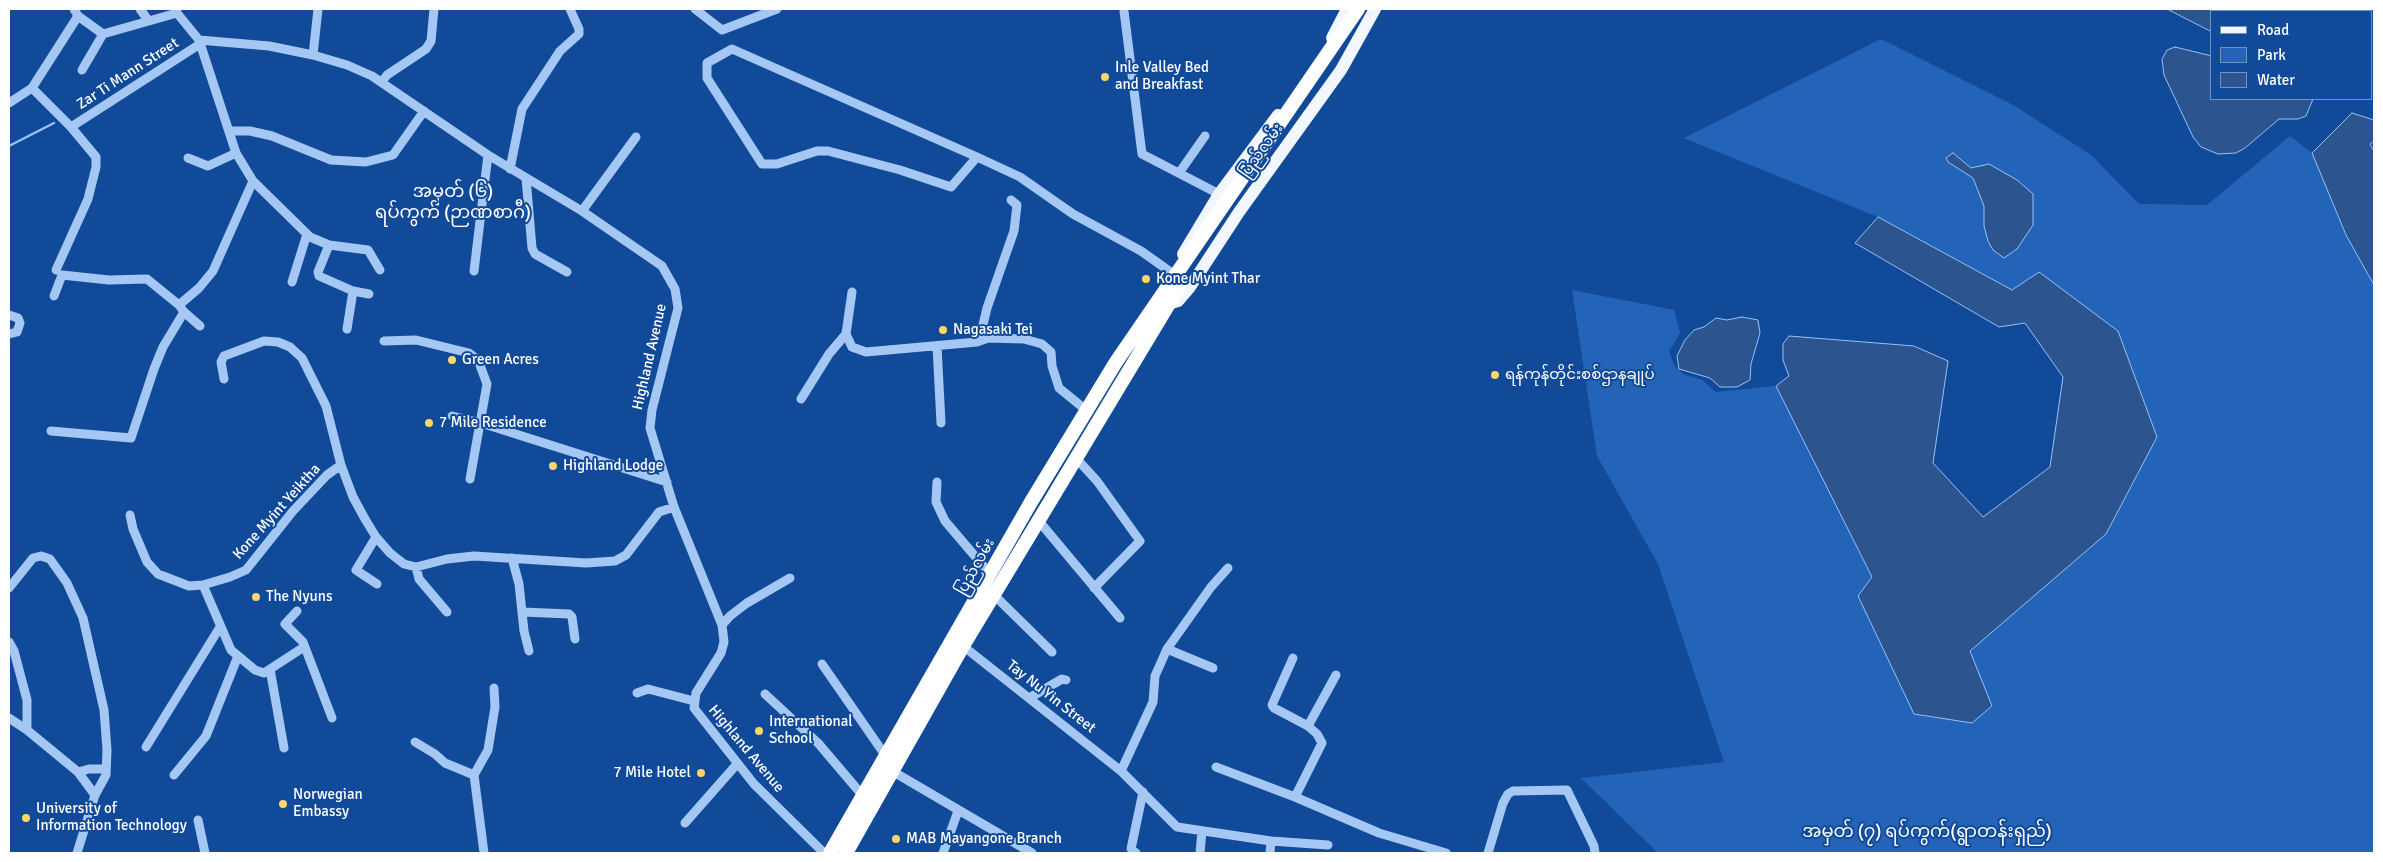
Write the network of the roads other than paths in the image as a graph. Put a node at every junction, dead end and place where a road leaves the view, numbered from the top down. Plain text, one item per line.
1 (140, 9) edge
2 (318, 9) edge
3 (434, 9) edge
4 (570, 9) edge
5 (695, 9) edge
6 (777, 9) edge
7 (1347, 9) edge
8 (1358, 9) edge
9 (1366, 9) edge
10 (1375, 9) edge
11 (177, 11) edge
12 (1124, 11) dead end
13 (76, 12) edge
14 (148, 20) junction
15 (103, 34) junction
16 (199, 42) junction
17 (313, 55) junction
18 (82, 70) dead end
19 (382, 82) junction
20 (32, 88) junction
21 (9, 103) edge
22 (424, 111) junction
23 (71, 127) junction
24 (229, 131) junction
25 (1205, 136) dead end
26 (636, 137) dead end
27 (236, 153) junction
28 (488, 155) junction
29 (977, 157) junction
30 (188, 158) dead end
31 (510, 168) junction
32 (1179, 173) junction
33 (526, 178) junction
34 (253, 181) junction
35 (1219, 194) junction
36 (1011, 200) dead end
37 (582, 211) junction
38 (306, 234) junction
39 (328, 245) junction
40 (56, 270) dead end
41 (380, 270) dead end
42 (474, 271) dead end
43 (567, 272) dead end
44 (1172, 272) junction
45 (292, 282) dead end
46 (353, 291) junction
47 (852, 292) dead end
48 (369, 294) dead end
49 (54, 296) dead end
50 (1164, 301) junction
51 (181, 309) junction
52 (9, 315) edge
53 (200, 326) dead end
54 (347, 329) dead end
55 (9, 334) edge
56 (846, 334) junction
57 (983, 340) junction
58 (384, 341) dead end
59 (937, 346) junction
60 (224, 379) dead end
61 (801, 399) dead end
62 (1086, 410) junction
63 (452, 416) dead end
64 (481, 423) junction
65 (941, 423) dead end
66 (51, 431) dead end
67 (1075, 457) junction
68 (341, 465) junction
69 (470, 480) dead end
70 (667, 482) junction
71 (937, 482) dead end
72 (674, 507) junction
73 (130, 515) dead end
74 (1038, 520) junction
75 (376, 537) junction
76 (512, 558) junction
77 (416, 567) junction
78 (1228, 568) dead end
79 (991, 575) junction
80 (790, 578) dead end
81 (377, 584) dead end
82 (203, 585) junction
83 (9, 588) edge
84 (1094, 588) junction
85 (994, 595) junction
86 (297, 610) dead end
87 (447, 612) dead end
88 (523, 612) junction
89 (1120, 618) dead end
90 (722, 625) junction
91 (220, 627) junction
92 (576, 639) dead end
93 (9, 642) edge
94 (963, 646) junction
95 (304, 647) junction
96 (1167, 649) junction
97 (529, 651) dead end
98 (1052, 652) dead end
99 (238, 656) junction
100 (1293, 658) dead end
101 (822, 664) dead end
102 (1213, 668) dead end
103 (267, 671) junction
104 (1336, 675) dead end
105 (1066, 680) dead end
106 (494, 688) dead end
107 (637, 693) dead end
108 (765, 694) dead end
109 (1031, 697) junction
110 (694, 701) junction
111 (9, 718) edge
112 (332, 718) dead end
113 (1308, 726) junction
114 (27, 730) junction
115 (415, 742) dead end
116 (146, 747) dead end
117 (284, 748) dead end
118 (885, 755) junction
119 (737, 764) junction
120 (1216, 767) dead end
121 (106, 769) junction
122 (892, 771) junction
123 (1121, 771) junction
124 (78, 772) junction
125 (174, 775) dead end
126 (474, 775) junction
127 (1143, 792) junction
128 (95, 795) junction
129 (863, 796) junction
130 (1295, 797) junction
131 (958, 810) junction
132 (198, 820) dead end
133 (685, 823) dead end
134 (1202, 832) junction
135 (1270, 841) junction
136 (1328, 845) dead end
137 (77, 853) edge
138 (205, 853) edge
139 (484, 853) edge
140 (824, 853) edge
141 (830, 853) edge
142 (846, 853) edge
143 (943, 853) edge
144 (1032, 853) edge
145 (1136, 853) edge
146 (1200, 853) edge
147 (1270, 853) edge
148 (1446, 853) edge
149 (1488, 853) edge
150 (1595, 853) edge

1 - 14 street
2 - 17 street
3 - 19 street
4 - 31 street
5 - 6 street
7 - 35 main road, ပြည်လမ်း
8 - 50 highway, ပြည်လမ်း
9 - 50 highway, ပြည်လမ်း
10 - 50 main road, ပြည်လမ်း
11 - 14 street
11 - 16 street
12 - 32 street
13 - 15 street
13 - 20 street
14 - 15 street
15 - 18 street
16 - 17 street, Highland Avenue
16 - 23 street, Zar Ti Mann Street
16 - 24 street
17 - 19 street, Highland Avenue
19 - 22 street, Highland Avenue
20 - 21 street
20 - 23 street
22 - 24 street
22 - 28 street, Highland Avenue
23 - 40 street
24 - 27 street
25 - 32 street
26 - 37 street
27 - 30 street
27 - 34 street
28 - 31 street, Highland Avenue
28 - 42 street
29 - 29 street
29 - 44 street
31 - 33 street, Highland Avenue
32 - 35 street
33 - 37 street, Highland Avenue
33 - 43 street
34 - 38 street
34 - 51 street
35 - 44 main road, ပြည်လမ်း
36 - 57 street
37 - 70 street, Highland Avenue
38 - 39 street
38 - 45 street
39 - 41 street
39 - 46 street
44 - 50 main road, ပြည်လမ်း
46 - 48 street
46 - 54 street
47 - 56 street
49 - 51 street
50 - 62 highway, ပြည်လမ်း
50 - 67 highway, ပြည်လမ်း
51 - 53 street
51 - 66 street
52 - 55 street
56 - 59 street
56 - 61 street
57 - 59 street
57 - 62 street
58 - 64 street
59 - 65 street
60 - 68 street
62 - 79 highway, ပြည်လမ်း
63 - 64 street
64 - 69 street
64 - 70 street
67 - 74 highway, ပြည်လမ်း
67 - 84 street
68 - 75 street
68 - 82 street, Kone Myint Yeiktha
70 - 72 street, Highland Avenue
71 - 79 street
72 - 76 street
72 - 90 street, Highland Avenue
73 - 82 street, Kone Myint Yeiktha
74 - 84 street
74 - 85 highway, ပြည်လမ်း
75 - 77 street
75 - 81 street
76 - 77 street
76 - 88 street
77 - 87 street
78 - 96 street
79 - 118 highway, ပြည်လမ်း
80 - 90 street
82 - 91 street
83 - 121 street
84 - 89 street
85 - 94 highway, ပြည်လမ်း
85 - 98 street
86 - 95 street
88 - 92 street
88 - 97 street
90 - 110 street, Highland Avenue
91 - 99 street
91 - 116 street
93 - 114 street
94 - 109 street, Tay Nu Yin Street
94 - 122 highway, ပြည်လမ်း
95 - 103 street
95 - 112 street
96 - 102 street
96 - 123 street
99 - 103 street
99 - 125 street
100 - 113 street
101 - 118 street
103 - 117 street
104 - 113 street
105 - 109 street
106 - 126 street
107 - 110 street
108 - 129 street
109 - 123 street, Tay Nu Yin Street
110 - 119 street, Highland Avenue
111 - 114 street
113 - 130 street
114 - 124 street
115 - 126 street
118 - 129 highway, ပြည်လမ်း
119 - 133 street
119 - 140 street, Highland Avenue
120 - 130 street
121 - 124 street
121 - 128 street
122 - 131 street
122 - 142 highway, ပြည်လမ်း
123 - 127 street, Tay Nu Yin Street
124 - 128 street
126 - 139 street
127 - 134 street, Tay Nu Yin Street
127 - 145 street
128 - 137 street
129 - 141 highway, ပြည်လမ်း
130 - 148 street
131 - 143 street
131 - 144 street
132 - 138 street
134 - 135 street, Tay Nu Yin Street
134 - 146 street
135 - 136 street, Tay Nu Yin Street
135 - 147 street
149 - 150 street

